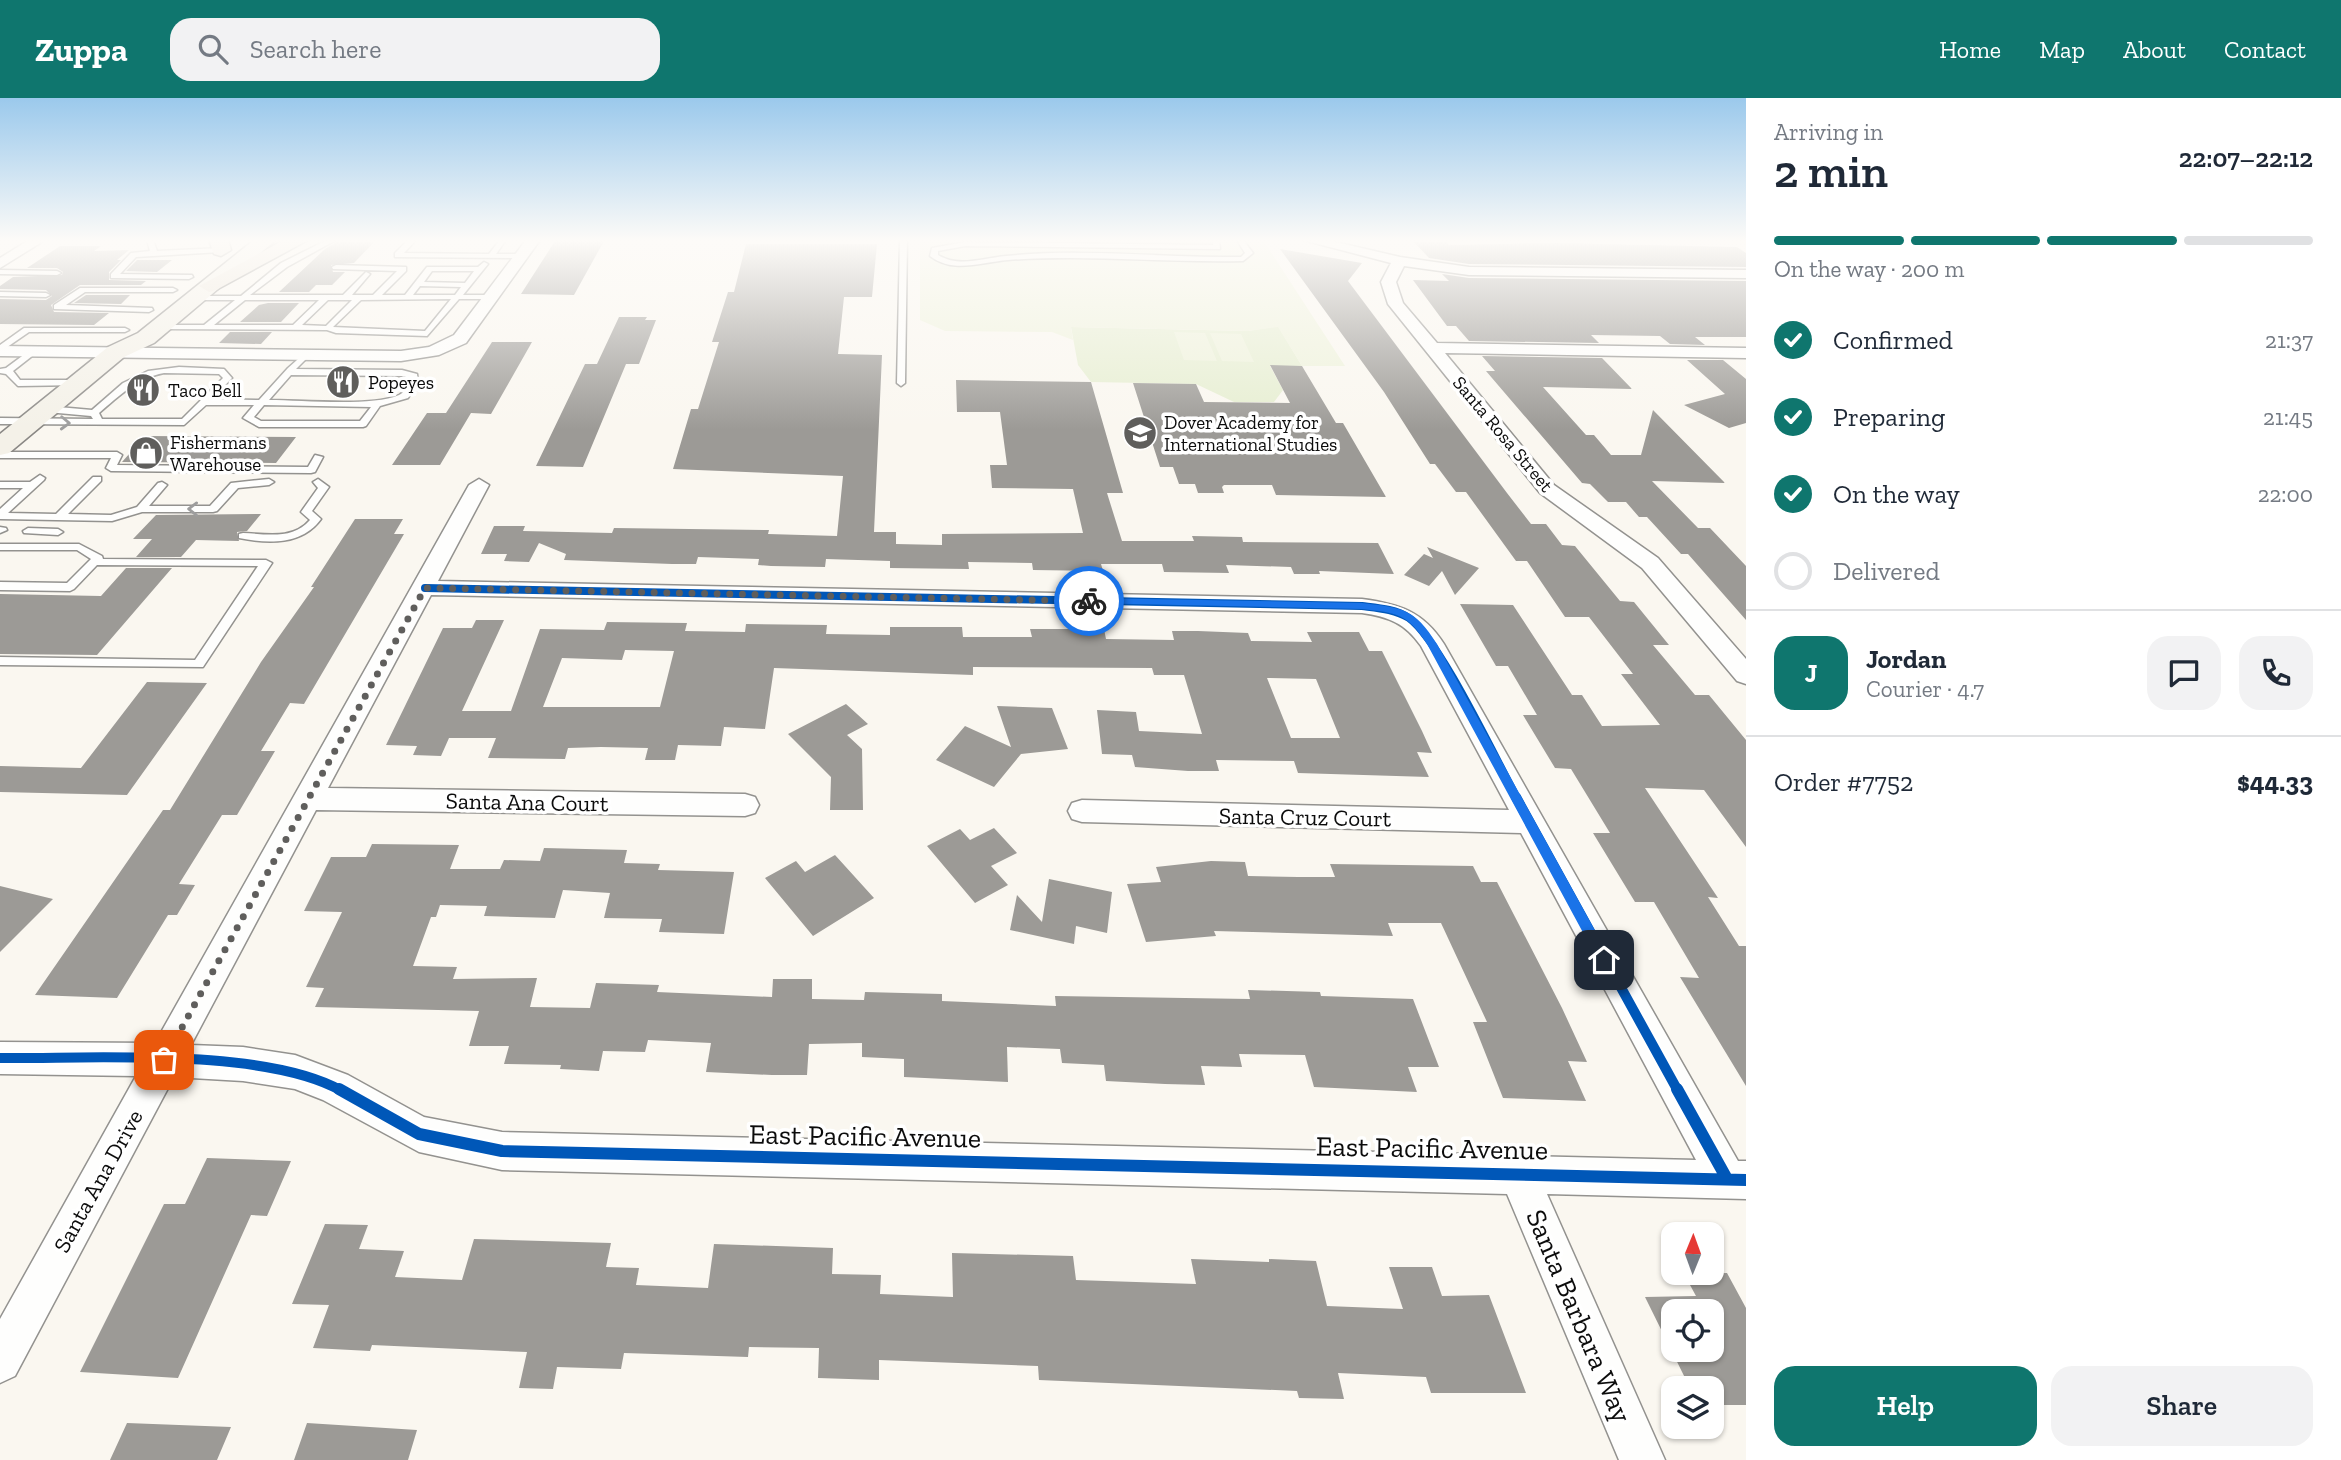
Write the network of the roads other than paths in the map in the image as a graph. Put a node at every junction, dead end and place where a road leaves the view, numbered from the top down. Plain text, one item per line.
1 (62, 304) edge
2 (164, 304) edge
3 (175, 304) edge
4 (233, 304) edge
5 (319, 304) edge
6 (352, 304) edge
7 (453, 304) edge
8 (486, 304) edge
9 (902, 304) edge
10 (1396, 304) edge
11 (155, 318) junction
12 (206, 327) junction
13 (295, 328) junction
14 (328, 328) junction
15 (120, 341) junction
16 (1432, 348) junction
17 (0, 350) edge
18 (33, 351) junction
19 (1746, 353) edge
20 (306, 355) junction
21 (4, 371) edge
22 (289, 372) junction
23 (78, 383) junction
24 (901, 383) dead end
25 (204, 402) junction
26 (262, 403) junction
27 (377, 404) junction
28 (39, 415) junction
29 (97, 417) junction
30 (0, 421) edge
31 (0, 447) edge
32 (0, 455) edge
33 (318, 457) dead end
34 (97, 479) dead end
35 (269, 482) dead end
36 (318, 482) dead end
37 (0, 485) edge
38 (162, 485) dead end
39 (479, 485) dead end
40 (141, 509) junction
41 (0, 515) edge
42 (59, 517) junction
43 (28, 531) dead end
44 (58, 531) dead end
45 (243, 536) dead end
46 (0, 547) edge
47 (94, 562) junction
48 (0, 586) edge
49 (425, 588) junction
50 (0, 661) edge
51 (1746, 675) edge
52 (309, 799) junction
53 (745, 806) dead end
54 (1082, 811) dead end
55 (1527, 822) junction
56 (0, 1058) edge
57 (164, 1060) junction
58 (1517, 1172) junction
59 (1736, 1180) edge
60 (0, 1361) edge
61 (1642, 1460) edge

1 - 11 lane
2 - 11 main road
3 - 11 main road
4 - 12 lane
5 - 13 lane
6 - 14 lane
7 - 14 lane
8 - 20 street
9 - 24 lane
10 - 16 street, Santa Rosa Street
11 - 12 lane
11 - 15 main road
12 - 13 lane
13 - 14 lane
15 - 17 lane
15 - 18 street
15 - 20 street
15 - 23 main road
16 - 19 street
16 - 51 street, Santa Rosa Street
17 - 18 street
18 - 21 lane
20 - 22 lane
21 - 23 lane
22 - 26 lane
22 - 27 lane
23 - 28 main road
25 - 26 lane
25 - 29 lane
25 - 29 lane
26 - 27 lane
26 - 27 lane
28 -> 29 lane
28 - 29 lane
28 - 30 lane
28 - 31 main road
32 - 33 lane
34 - 42 lane
35 -> 40 lane
36 - 45 lane
37 - 41 lane
38 - 40 lane
39 - 49 street, Santa Ana Drive
40 - 42 lane
41 - 42 lane
43 - 44 lane
46 - 47 lane
47 - 48 lane
47 - 50 lane
49 - 52 street, Santa Ana Drive
49 - 55 street
52 - 53 street, Santa Ana Court
52 - 57 street, Santa Ana Drive
54 - 55 street, Santa Cruz Court
55 - 59 street
56 - 57 street, East Pacific Avenue
57 - 58 street, East Pacific Avenue
57 - 60 street, Santa Ana Drive
58 - 59 street, East Pacific Avenue
58 - 61 street, Santa Barbara Way

